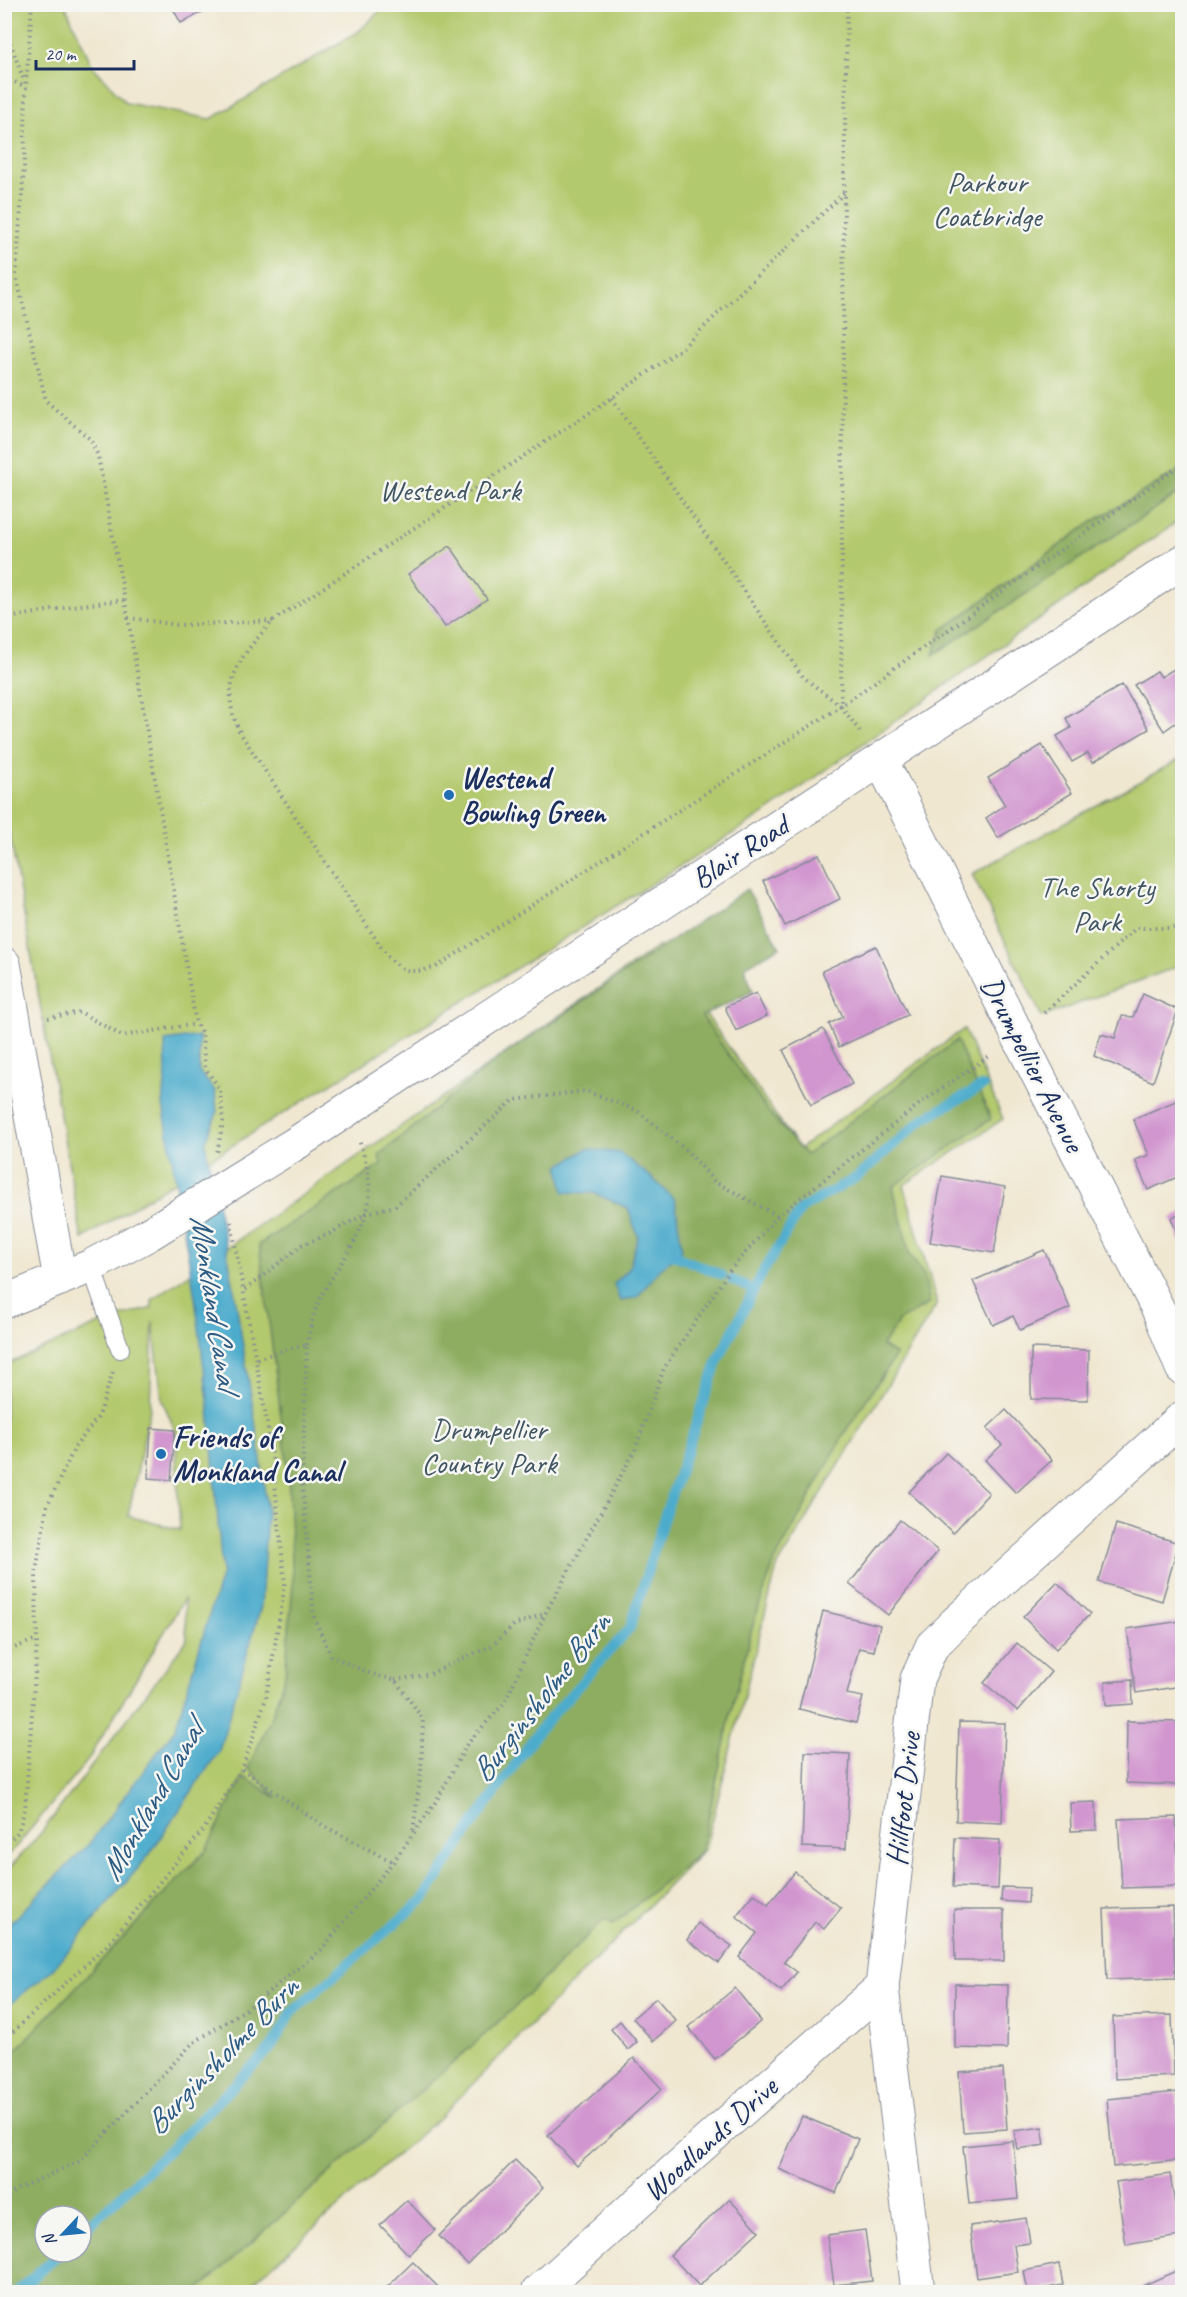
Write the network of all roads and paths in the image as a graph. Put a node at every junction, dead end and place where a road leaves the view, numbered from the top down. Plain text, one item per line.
1 (32, 4) edge
2 (848, 4) edge
3 (4, 26) edge
4 (4, 77) edge
5 (26, 87) junction
6 (844, 193) junction
7 (612, 398) junction
8 (1182, 464) edge
9 (1182, 562) edge
10 (124, 600) junction
11 (128, 618) junction
12 (4, 619) edge
13 (274, 621) junction
14 (841, 706) junction
15 (882, 760) junction
16 (1182, 928) edge
17 (4, 964) edge
18 (196, 1024) junction
19 (15, 1025) junction
20 (1018, 1036) junction
21 (350, 1106) junction
22 (219, 1162) dead end
23 (367, 1213) junction
24 (778, 1215) junction
25 (231, 1220) dead end
26 (91, 1266) junction
27 (60, 1279) junction
28 (245, 1290) junction
29 (4, 1302) edge
30 (307, 1345) junction
31 (120, 1349) joint
32 (1180, 1355) edge
33 (257, 1359) junction
34 (1182, 1418) edge
35 (545, 1614) junction
36 (37, 1639) junction
37 (4, 1652) edge
38 (395, 1680) junction
39 (242, 1769) junction
40 (413, 1833) junction
41 (4, 1847) edge
42 (393, 1863) junction
43 (882, 1987) junction
44 (4, 2040) edge
45 (4, 2201) edge
46 (538, 2292) edge
47 (918, 2292) edge

1 - 5 path
2 - 6 path
3 - 5 path
4 - 5 path
5 - 10 path
6 - 7 path
6 - 14 path
7 - 13 path
7 - 14 path
8 - 14 path
9 - 15 street, Blair Road
10 - 11 path
10 - 12 path
11 - 13 path
11 - 18 path
13 - 14 path
14 - 15 path
15 - 20 street, Drumpellier Avenue
15 - 21 street, Blair Road
16 - 20 path
17 - 19 street
18 - 19 path
18 - 22 path
19 - 27 street
20 - 24 path
20 - 32 street, Drumpellier Avenue
21 - 23 path
21 - 26 street, Blair Road, bridge
23 - 24 path
23 - 28 path
23 - 30 path
24 - 35 path
25 - 28 path
26 - 27 street
26 - 31 lane
27 - 29 street
28 - 33 path
30 - 33 path
30 - 38 path
31 - 36 path
33 - 39 path
34 - 43 street, Hillfoot Drive
35 - 38 path
35 - 40 path
36 - 37 path
36 - 41 path
38 - 40 path
39 - 42 path
39 - 44 path
40 - 42 path
42 - 45 path
43 - 46 street, Woodlands Drive
43 - 47 street, Hillfoot Drive

